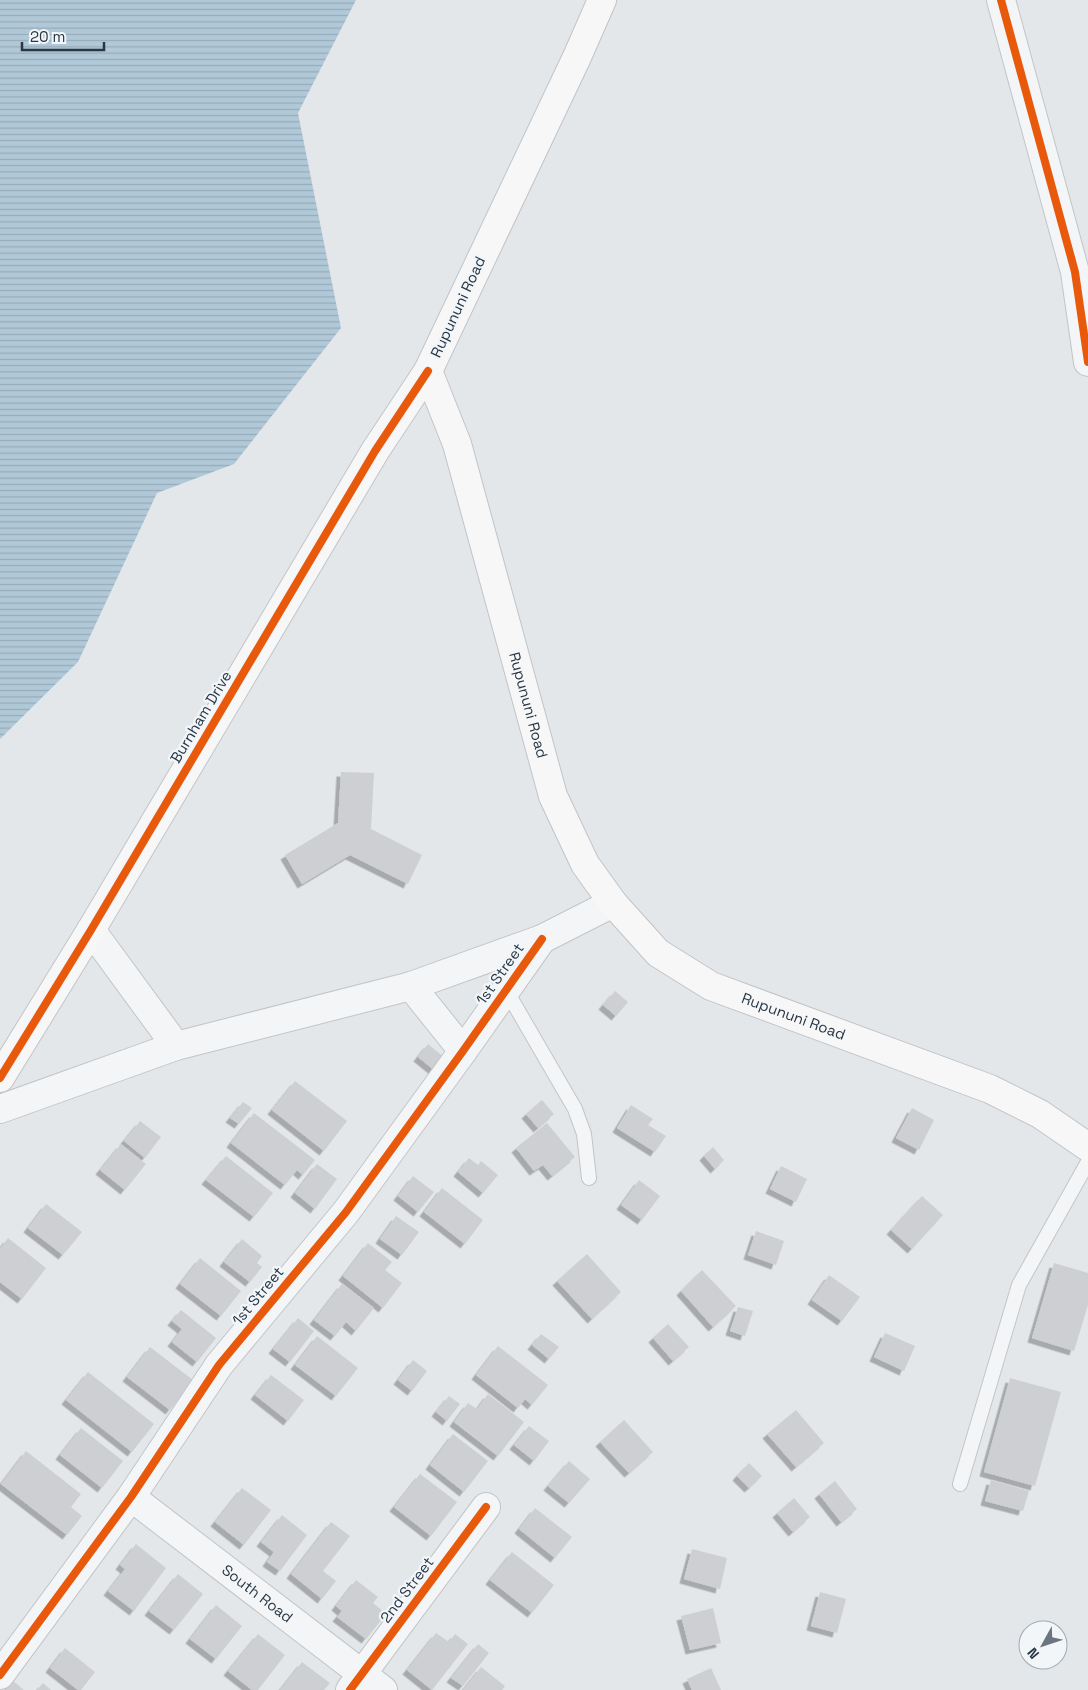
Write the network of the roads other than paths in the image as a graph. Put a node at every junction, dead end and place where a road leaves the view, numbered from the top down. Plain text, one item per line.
1 (602, 0) edge
2 (1001, 0) edge
3 (1088, 362) edge
4 (428, 371) junction
5 (613, 904) junction
6 (91, 930) junction
7 (542, 939) junction
8 (411, 986) junction
9 (506, 990) junction
10 (176, 1046) junction
11 (463, 1051) junction
12 (0, 1078) edge
13 (0, 1109) edge
14 (1088, 1147) edge
15 (1088, 1162) edge
16 (589, 1178) dead end
17 (960, 1484) dead end
18 (131, 1497) junction
19 (486, 1507) dead end
20 (1, 1672) edge
21 (365, 1684) edge

1 - 4 main road, Rupununi Road
2 - 3 street
4 - 5 main road, Rupununi Road
4 - 6 main road, Burnham Drive
5 - 7 street, 1st Street
5 - 14 main road, Rupununi Road
6 - 10 street
6 - 12 main road, Burnham Drive
7 - 8 street
7 - 9 street, 1st Street
8 - 10 street
8 - 11 street
9 - 11 street, 1st Street
9 - 16 lane
10 - 13 street
11 - 18 street, 1st Street
15 - 17 lane
18 - 20 street, 1st Street
18 - 21 street, South Road
19 - 21 street, 2nd Street

